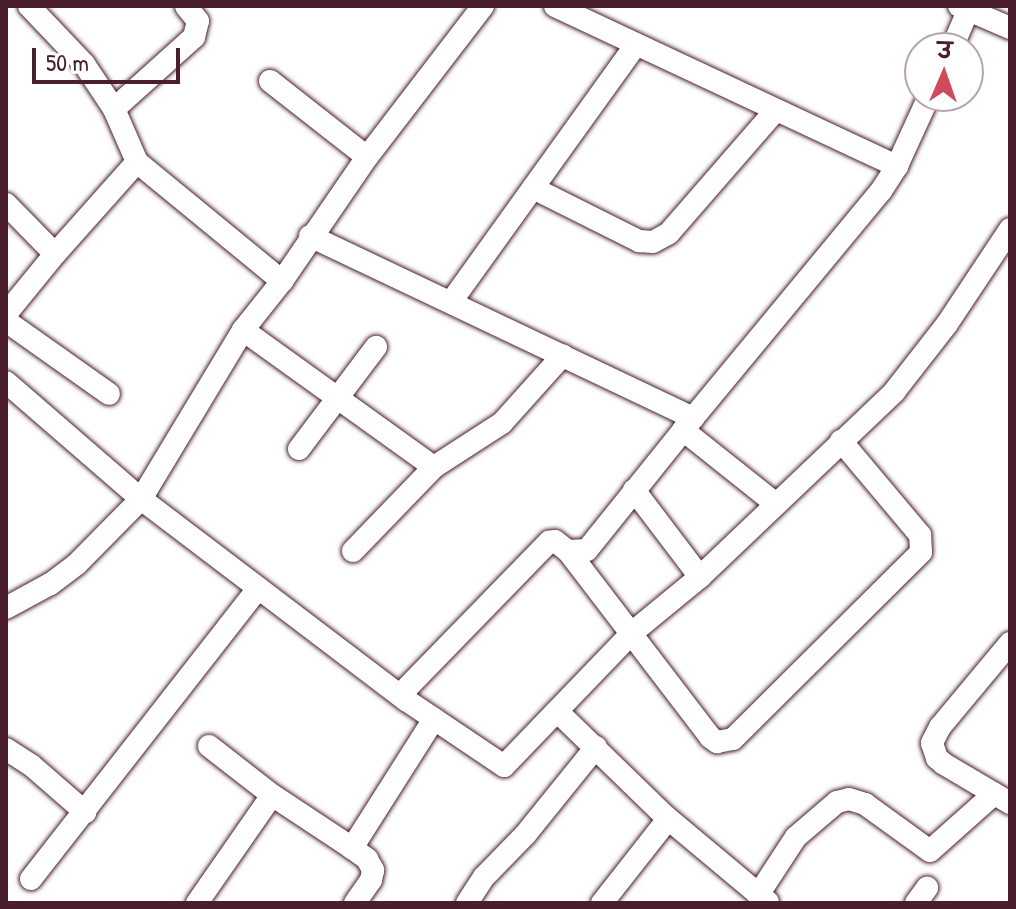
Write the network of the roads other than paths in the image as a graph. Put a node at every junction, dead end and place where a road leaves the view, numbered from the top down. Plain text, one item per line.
1 (29, 6) edge
2 (186, 6) edge
3 (483, 6) edge
4 (555, 6) edge
5 (966, 7) edge
6 (1010, 28) edge
7 (957, 32) edge
8 (636, 45) junction
9 (270, 81) dead end
10 (114, 109) junction
11 (776, 110) junction
12 (922, 112) edge
13 (367, 157) junction
14 (137, 162) junction
15 (897, 166) junction
16 (533, 188) junction
17 (6, 204) edge
18 (1010, 229) edge
19 (310, 236) junction
20 (55, 254) junction
21 (282, 281) junction
22 (451, 302) junction
23 (6, 314) edge
24 (6, 321) edge
25 (243, 330) junction
26 (376, 347) dead end
27 (563, 355) junction
28 (6, 382) edge
29 (109, 394) dead end
30 (339, 398) junction
31 (688, 424) junction
32 (841, 441) junction
33 (299, 449) dead end
34 (434, 467) junction
35 (634, 490) junction
36 (141, 499) junction
37 (776, 504) junction
38 (353, 551) dead end
39 (568, 551) junction
40 (700, 577) junction
41 (258, 588) junction
42 (6, 608) edge
43 (633, 632) junction
44 (1007, 652) edge
45 (400, 695) junction
46 (557, 711) junction
47 (434, 719) junction
48 (209, 746) dead end
49 (596, 747) junction
50 (6, 749) edge
51 (272, 795) junction
52 (1002, 798) edge
53 (85, 812) junction
54 (668, 819) junction
55 (352, 848) junction
56 (31, 879) dead end
57 (763, 899) edge
58 (197, 903) edge
59 (355, 903) edge
60 (467, 903) edge
61 (602, 903) edge

1 - 10 street
2 - 10 street
3 - 13 street
4 - 8 street
5 - 6 street
5 - 7 street
8 - 11 street
8 - 16 street
9 - 13 street
10 - 14 street
11 - 15 street
11 - 16 street
12 - 15 street
13 - 19 street
14 - 20 street
14 - 21 street
15 - 31 street
16 - 22 street
17 - 20 street
18 - 32 street
19 - 21 street
19 - 22 street
20 - 23 street
21 - 25 street
22 - 27 street
24 - 29 street
25 - 30 street
25 - 36 street
26 - 30 street
27 - 31 street
27 - 34 street
28 - 36 street
30 - 33 street
30 - 34 street
31 - 35 street
31 - 37 street
32 - 37 street
32 - 43 street
34 - 38 street
35 - 39 street
35 - 40 street
36 - 41 street
36 - 42 street
37 - 40 street
39 - 43 street
39 - 45 street
40 - 43 street
41 - 45 street
41 - 53 street
43 - 46 street
44 - 52 street
45 - 47 street
46 - 47 street
46 - 49 street
47 - 55 street
48 - 51 street
49 - 54 street
49 - 60 street
50 - 53 street
51 - 55 street
51 - 58 street
52 - 57 street
53 - 56 street
54 - 57 street
54 - 61 street
55 - 59 street

